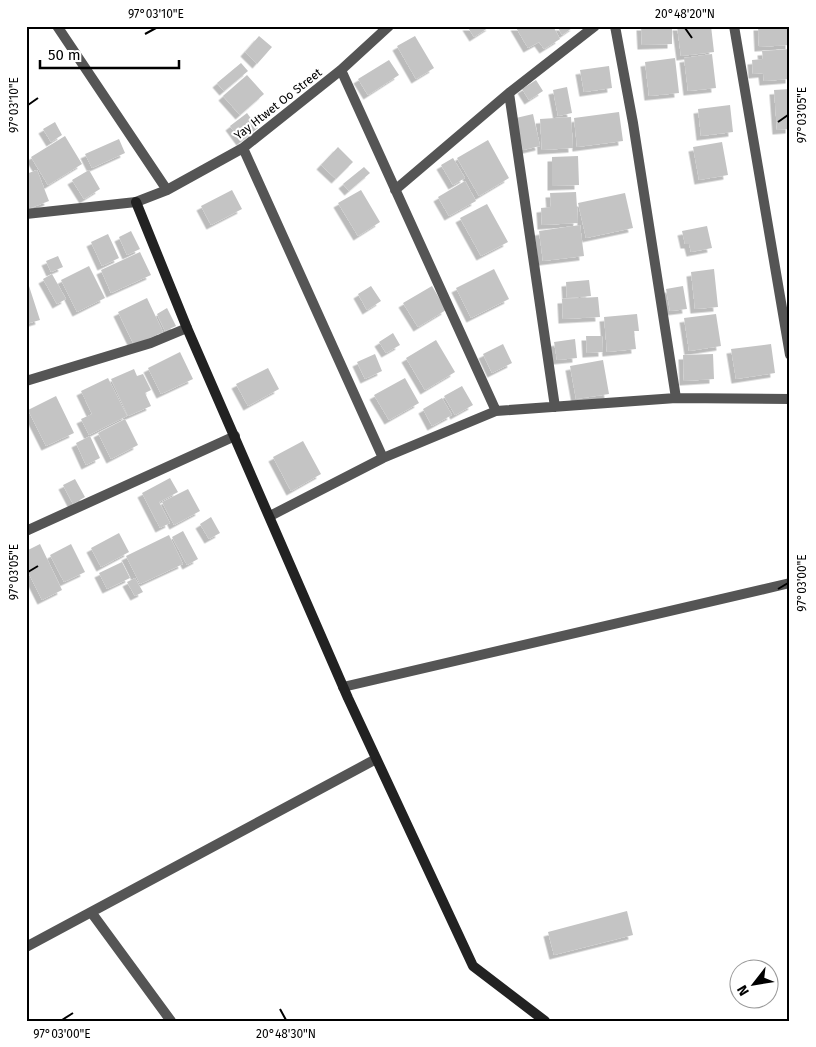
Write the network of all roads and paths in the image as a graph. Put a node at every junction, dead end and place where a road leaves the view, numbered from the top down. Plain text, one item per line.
1 (57, 26) edge
2 (389, 26) edge
3 (595, 26) edge
4 (615, 26) edge
5 (734, 26) edge
6 (341, 70) junction
7 (509, 93) junction
8 (243, 148) junction
9 (167, 190) junction
10 (395, 190) junction
11 (136, 202) junction
12 (26, 214) edge
13 (187, 328) junction
14 (790, 355) edge
15 (26, 382) edge
16 (676, 398) junction
17 (790, 399) edge
18 (555, 407) junction
19 (496, 411) junction
20 (235, 436) junction
21 (383, 458) junction
22 (270, 516) junction
23 (26, 531) edge
24 (790, 583) edge
25 (343, 687) junction
26 (376, 759) junction
27 (91, 912) junction
28 (26, 947) edge
29 (171, 1021) edge
30 (545, 1021) edge

1 - 9 street
2 - 6 street, Yay Htwet Oo Street
3 - 7 street
4 - 16 street
5 - 14 street
6 - 8 street, Yay Htwet Oo Street
6 - 10 street
7 - 10 street
7 - 18 street
8 - 9 street, Yay Htwet Oo Street
8 - 21 street
9 - 11 street, Yay Htwet Oo Street
10 - 19 street
11 - 12 street, Yay Htwet Oo Street
11 - 13 street
13 - 15 street
13 - 20 street
16 - 17 street
16 - 18 street
18 - 19 street
19 - 21 street
20 - 22 street
20 - 23 street
21 - 22 street
22 - 25 street
24 - 25 street
25 - 26 street
26 - 27 street
26 - 30 street
27 - 28 street
27 - 29 street

